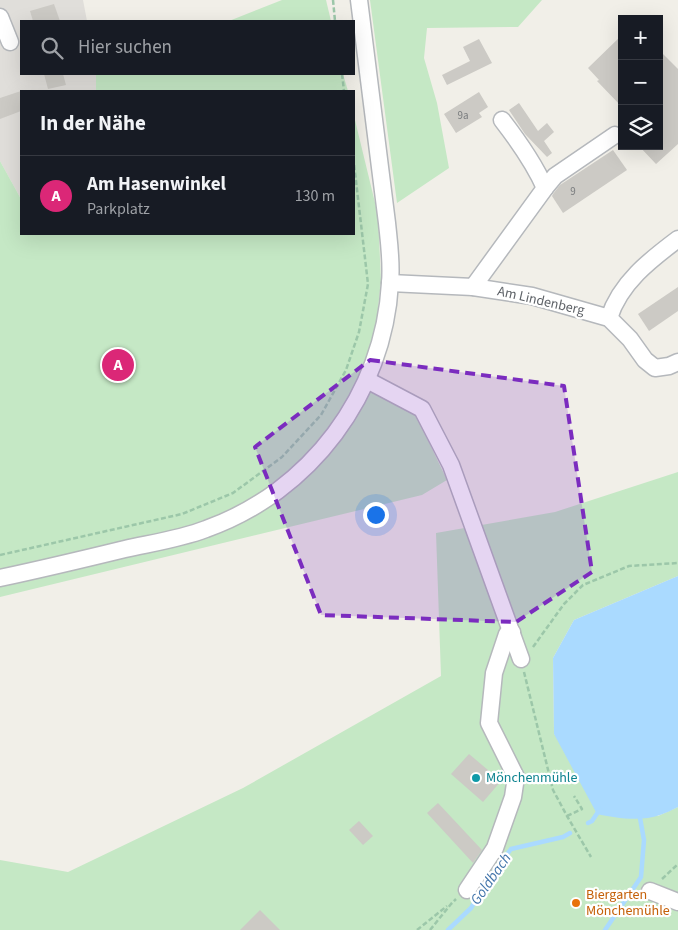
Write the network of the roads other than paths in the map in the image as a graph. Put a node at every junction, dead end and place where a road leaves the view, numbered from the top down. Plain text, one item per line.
1 (359, 0) edge
2 (0, 17) edge
3 (10, 42) dead end
4 (502, 120) dead end
5 (615, 135) dead end
6 (545, 188) junction
7 (678, 239) edge
8 (390, 283) junction
9 (474, 287) junction
10 (609, 318) junction
11 (678, 362) edge
12 (367, 380) junction
13 (0, 578) edge
14 (512, 632) junction
15 (521, 659) road end
16 (466, 890) dead end
17 (650, 891) road end
18 (678, 902) edge

1 - 8 street
2 - 3 street
4 - 6 street
5 - 6 street, Am Lindenberg
6 - 9 street, Am Lindenberg
7 - 10 street
8 - 9 street, Am Lindenberg
8 - 12 street
9 - 10 street, Am Lindenberg
10 - 11 street, Am Lindenberg
12 - 13 street
12 - 14 street
14 - 15 street
14 - 16 street
17 - 18 street

